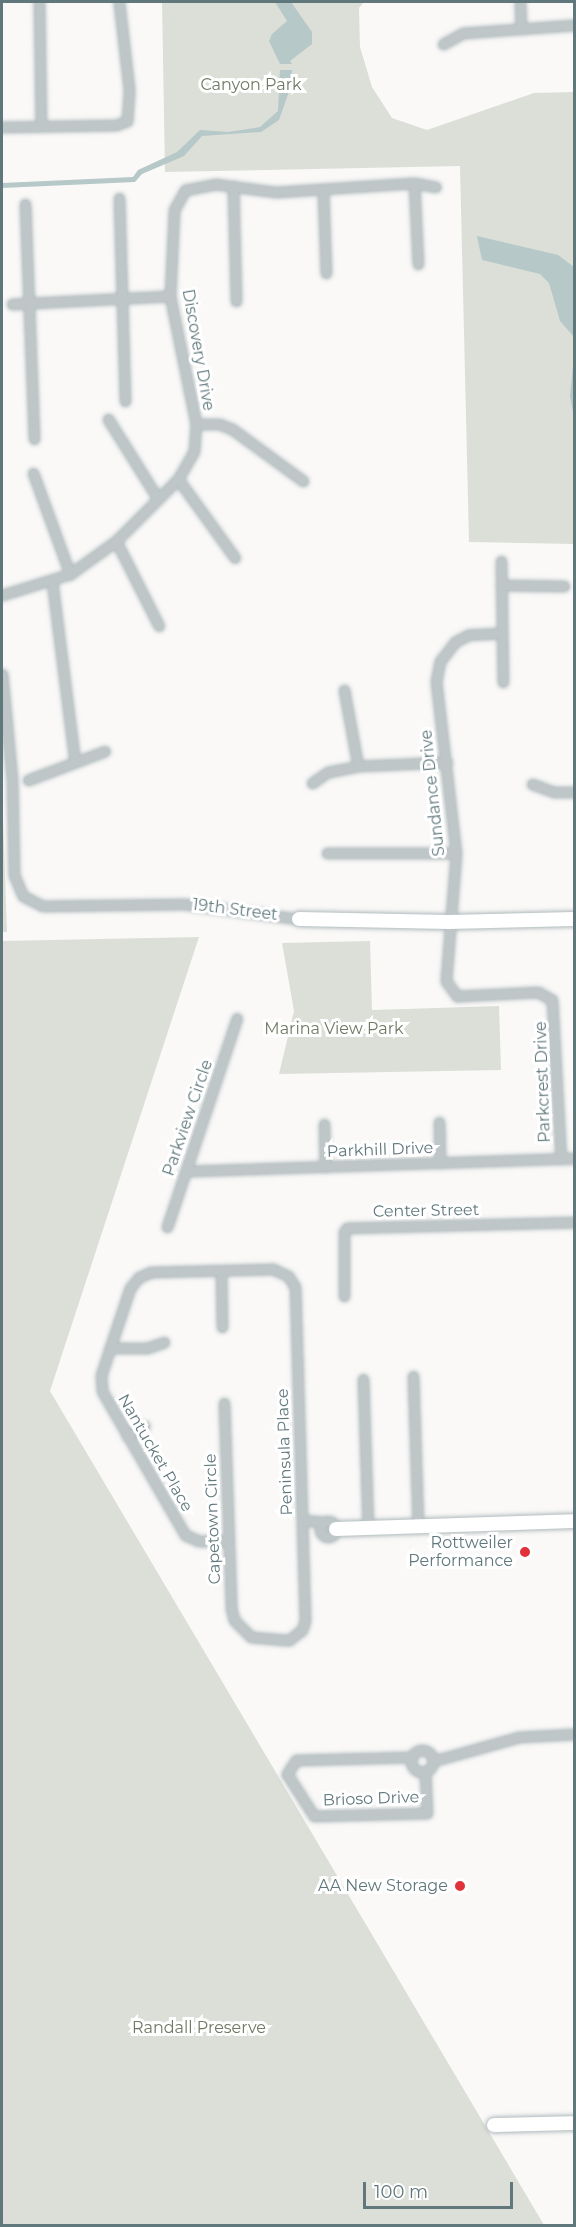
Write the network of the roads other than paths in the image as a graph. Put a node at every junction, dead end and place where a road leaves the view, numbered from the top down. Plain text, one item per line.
1 (39, 2) edge
2 (118, 2) edge
3 (520, 2) edge
4 (574, 25) edge
5 (521, 26) junction
6 (443, 45) dead end
7 (41, 126) junction
8 (2, 127) edge
9 (414, 183) junction
10 (233, 186) junction
11 (436, 187) dead end
12 (323, 192) junction
13 (118, 198) dead end
14 (25, 204) dead end
15 (417, 264) dead end
16 (326, 273) dead end
17 (170, 296) junction
18 (122, 300) junction
19 (236, 301) dead end
20 (29, 303) junction
21 (12, 304) dead end
22 (125, 401) dead end
23 (108, 418) dead end
24 (196, 424) junction
25 (34, 439) dead end
26 (33, 473) dead end
27 (178, 479) junction
28 (303, 481) dead end
29 (158, 499) junction
30 (116, 541) junction
31 (235, 558) dead end
32 (501, 561) dead end
33 (70, 574) junction
34 (52, 581) junction
35 (501, 585) junction
36 (564, 586) dead end
37 (2, 595) edge
38 (159, 626) dead end
39 (502, 633) junction
40 (2, 674) edge
41 (503, 682) dead end
42 (344, 690) dead end
43 (105, 751) dead end
44 (75, 762) junction
45 (447, 762) junction
46 (358, 766) junction
47 (28, 780) dead end
48 (312, 783) dead end
49 (532, 784) dead end
50 (574, 792) edge
51 (456, 853) junction
52 (327, 854) dead end
53 (300, 919) joint
54 (574, 919) edge
55 (449, 922) junction
56 (237, 1018) dead end
57 (440, 1122) dead end
58 (324, 1124) dead end
59 (574, 1158) edge
60 (561, 1159) junction
61 (440, 1162) junction
62 (325, 1167) junction
63 (186, 1171) junction
64 (574, 1222) edge
65 (167, 1227) dead end
66 (221, 1270) junction
67 (344, 1296) dead end
68 (222, 1327) dead end
69 (164, 1342) dead end
70 (110, 1348) junction
71 (413, 1376) dead end
72 (363, 1379) dead end
73 (224, 1403) dead end
74 (144, 1426) dead end
75 (127, 1436) junction
76 (302, 1520) junction
77 (574, 1521) edge
78 (330, 1526) junction
79 (418, 1526) junction
80 (368, 1528) junction
81 (322, 1535) junction
82 (303, 1539) junction
83 (228, 1541) junction
84 (242, 1631) joint
85 (574, 1734) edge
86 (411, 1757) junction
87 (433, 1761) junction
88 (425, 1771) junction
89 (574, 2123) edge
90 (494, 2125) dead end

1 - 7 street
2 - 7 street
3 - 5 street
4 - 5 street
5 - 6 street
7 - 8 street
9 - 11 street, Discovery Drive
9 - 12 street, Discovery Drive
9 - 15 street
10 - 12 street, Discovery Drive
10 - 17 street, Discovery Drive
10 - 19 street
12 - 16 street
13 - 18 street
14 - 20 street
17 - 18 street
17 - 24 street, Discovery Drive
18 - 20 street
18 - 22 street
20 - 21 street
20 - 25 street
23 - 29 street
24 - 27 street, Discovery Drive
24 - 28 street
26 - 33 street
27 - 29 street, Discovery Drive
27 - 31 street
29 - 30 street, Discovery Drive
30 - 33 street, Discovery Drive
30 - 38 street
32 - 35 street
33 - 34 street, Discovery Drive
34 - 37 street, Discovery Drive
34 - 44 street
35 - 36 street
35 - 39 street
39 - 41 street
39 - 45 street, Sundance Drive
40 - 53 street, 19th Street
42 - 46 street
43 - 44 street
44 - 47 street
45 - 46 street
45 - 51 street, Sundance Drive
46 - 48 street
49 - 50 street
51 - 52 street
51 - 55 street, Sundance Drive
53 - 55 street, 19th Street
54 - 55 street, 19th Street
55 - 60 street, Parkcrest Drive
56 - 63 street, Parkview Circle
57 - 61 street
58 - 62 street
59 - 60 street, Parkhill Drive
60 - 61 street, Parkhill Drive
61 - 62 street, Parkhill Drive
62 - 63 street, Parkhill Drive
63 - 65 street, Parkview Circle
64 - 67 street, Center Street
66 - 68 street
66 - 70 street, Nantucket Place
66 - 76 street, Peninsula Place
69 - 70 street
70 - 75 street, Nantucket Place
71 - 79 street
72 - 80 street
73 - 83 street, Capetown Circle
74 - 75 street
75 - 83 street, Nantucket Place
76 - 78 street
76 - 82 street, Peninsula Place
77 - 79 street
78 - 80 street
78 - 81 street
78 - 81 street
79 - 80 street
81 - 82 street
82 - 84 street, Peninsula Place
83 - 84 street, Capetown Circle
85 - 87 street, Brioso Drive
86 - 87 street, Brioso Drive
86 - 88 street, Brioso Drive
86 - 88 street, Brioso Drive
87 - 88 street, Brioso Drive
89 - 90 street

